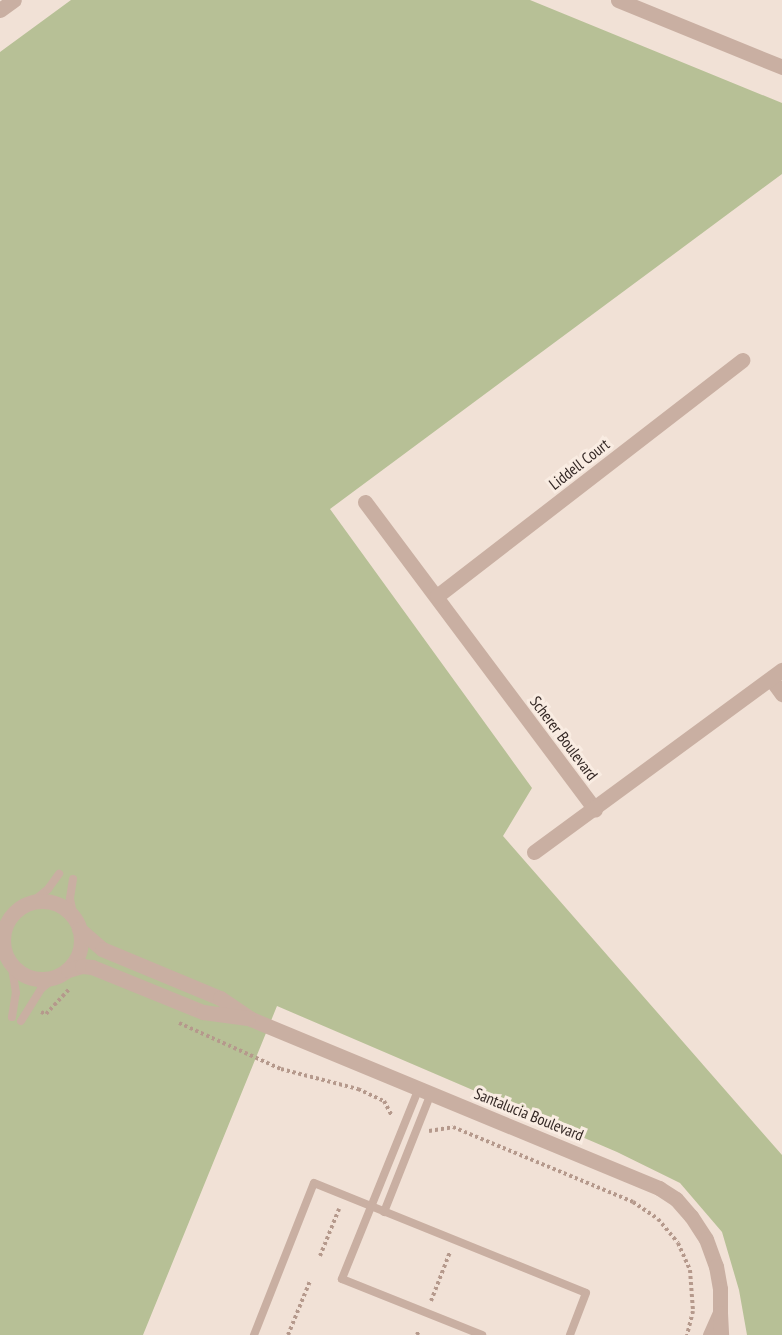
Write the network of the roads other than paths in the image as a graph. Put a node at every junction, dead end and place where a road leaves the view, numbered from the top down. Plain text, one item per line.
1 (14, 0) edge
2 (618, 0) edge
3 (0, 10) edge
4 (782, 67) edge
5 (742, 360) dead end
6 (365, 502) dead end
7 (437, 596) junction
8 (776, 674) edge
9 (782, 694) edge
10 (595, 809) junction
11 (534, 852) dead end
12 (59, 874) dead end
13 (73, 879) dead end
14 (26, 904) junction
15 (0, 912) edge
16 (76, 923) junction
17 (6, 958) edge
18 (63, 973) junction
19 (12, 1017) dead end
20 (251, 1019) junction
21 (21, 1021) dead end
22 (425, 1090) junction
23 (371, 1207) junction
24 (384, 1212) junction
25 (720, 1312) junction
26 (254, 1335) edge
27 (482, 1335) edge
28 (570, 1335) edge
29 (710, 1335) edge
30 (721, 1335) edge

1 - 3 street
2 - 4 street
5 - 7 street, Liddell Court
6 - 7 street, Scherer Boulevard
7 - 10 street, Scherer Boulevard
8 - 9 street
8 - 10 street, Scherer Boulevard
10 - 11 street
12 - 14 lane
13 - 16 lane
14 - 15 street, Santalucia Boulevard
14 - 16 street, Santalucia Boulevard
14 - 17 street
16 - 18 street
16 - 20 street, Santalucia Boulevard
17 - 18 street, Santalucia Boulevard
17 - 19 lane
18 - 20 street, Santalucia Boulevard
18 - 21 lane
20 - 22 street, Santalucia Boulevard
22 - 23 lane
22 - 24 lane
22 - 25 street, Santalucia Boulevard
23 - 24 lane
23 - 26 lane
23 - 27 lane
24 - 28 lane
25 - 29 street, Santalucia Boulevard
25 - 30 street, Santalucia Boulevard

